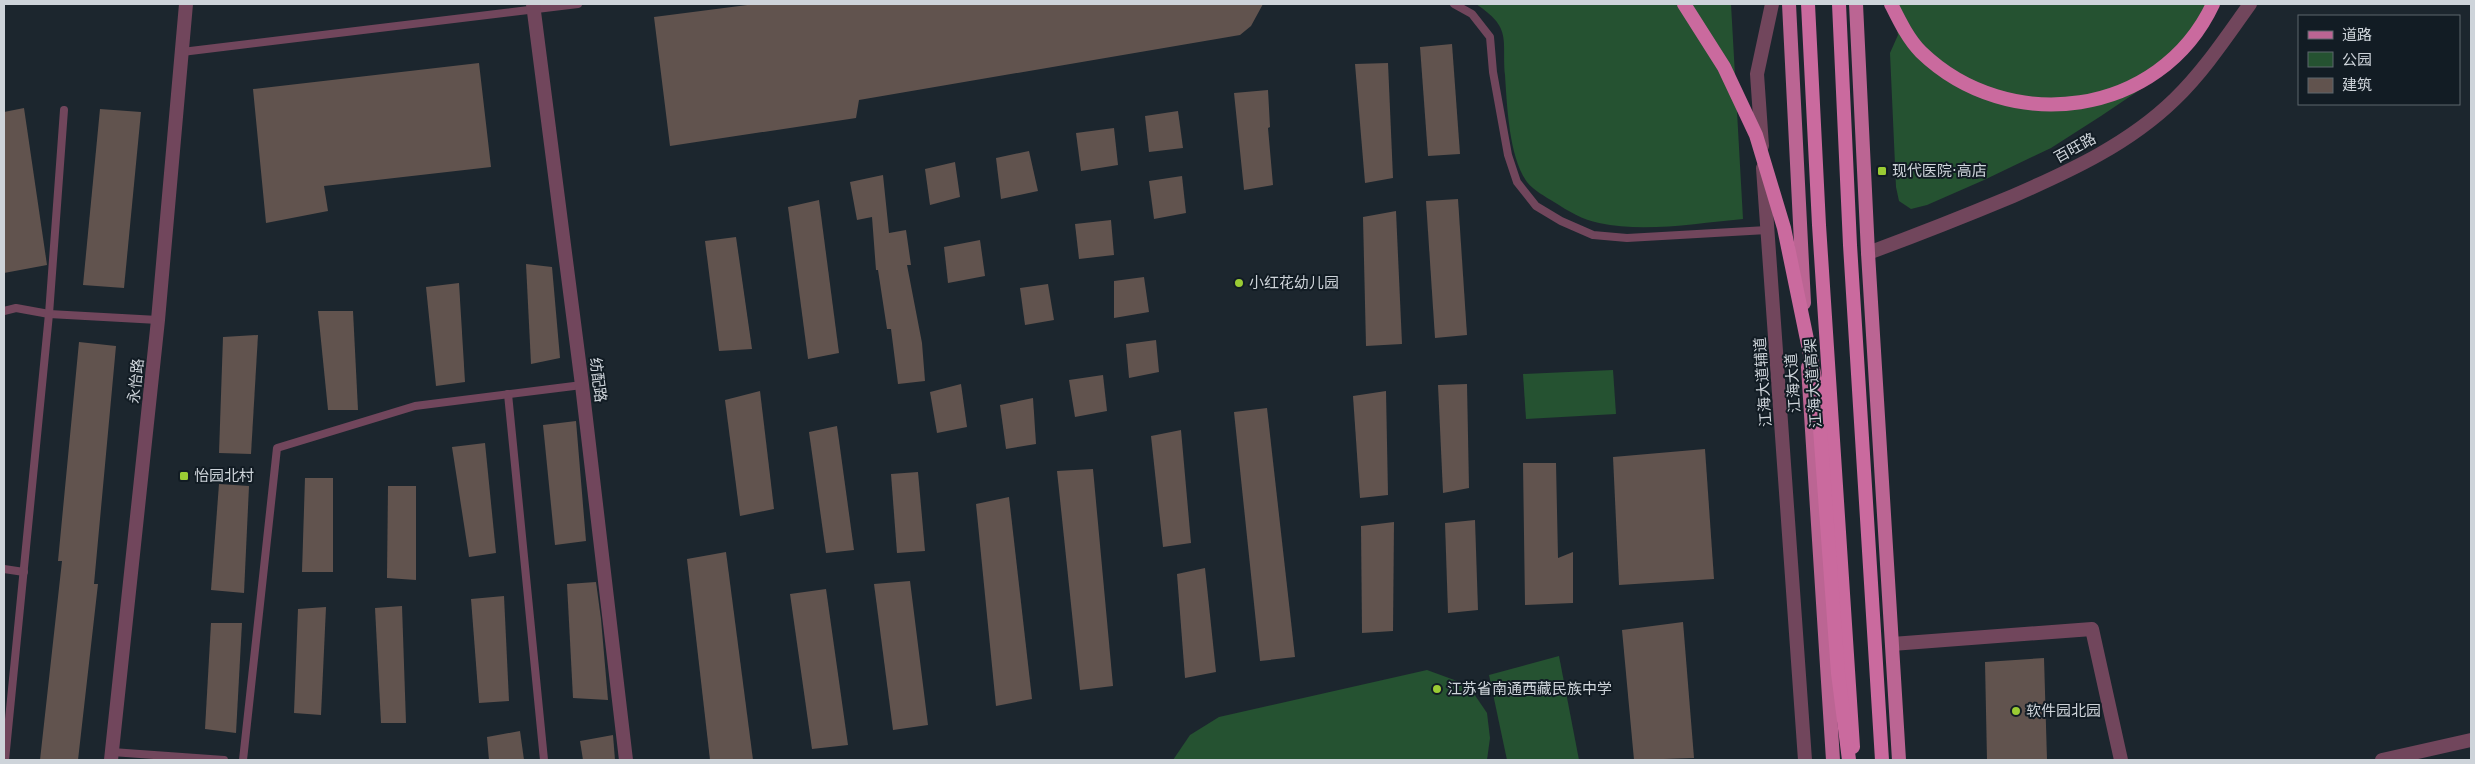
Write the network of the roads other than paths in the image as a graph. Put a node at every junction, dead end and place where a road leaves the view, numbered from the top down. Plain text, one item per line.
1 (186, 4) edge
2 (578, 4) edge
3 (1454, 4) edge
4 (1684, 4) edge
5 (1772, 4) edge
6 (1789, 4) edge
7 (1808, 4) edge
8 (1839, 4) edge
9 (1856, 4) edge
10 (1891, 4) edge
11 (2213, 4) edge
12 (2250, 4) edge
13 (533, 7) edge
14 (182, 52) junction
15 (64, 110) dead end
16 (1767, 230) junction
17 (1868, 253) junction
18 (4, 311) edge
19 (49, 314) junction
20 (158, 320) junction
21 (582, 385) junction
22 (508, 394) junction
23 (4, 569) edge
24 (24, 572) junction
25 (1892, 644) junction
26 (2471, 740) edge
27 (112, 756) edge
28 (5, 760) edge
29 (224, 760) edge
30 (243, 760) edge
31 (544, 760) edge
32 (626, 760) edge
33 (1805, 760) edge
34 (1833, 760) edge
35 (1848, 760) edge
36 (1854, 760) edge
37 (1882, 760) edge
38 (1899, 760) edge
39 (2121, 760) edge
40 (2382, 760) edge

1 - 14 street, 永怡路
2 - 13 lane
3 - 16 lane
4 - 35 highway, bridge
5 - 16 street, 江海大道辅道
6 - 34 main road, 江海大道
7 - 36 highway, 江海大道高架
8 - 37 highway
9 - 17 main road
10 - 11 highway
12 - 17 street, 百旺路
13 - 14 lane
13 - 21 street, 纺配路
14 - 20 street, 永怡路
15 - 19 lane
16 - 33 street, 江海大道辅道
17 - 25 main road
18 - 19 lane
19 - 20 lane
19 - 24 lane
20 - 27 street, 永怡路
21 - 22 lane
21 - 32 street, 纺配路
22 - 30 lane
22 - 31 lane
23 - 24 lane
24 - 28 lane
25 - 38 main road
25 - 39 street
26 - 40 street
27 - 29 lane

